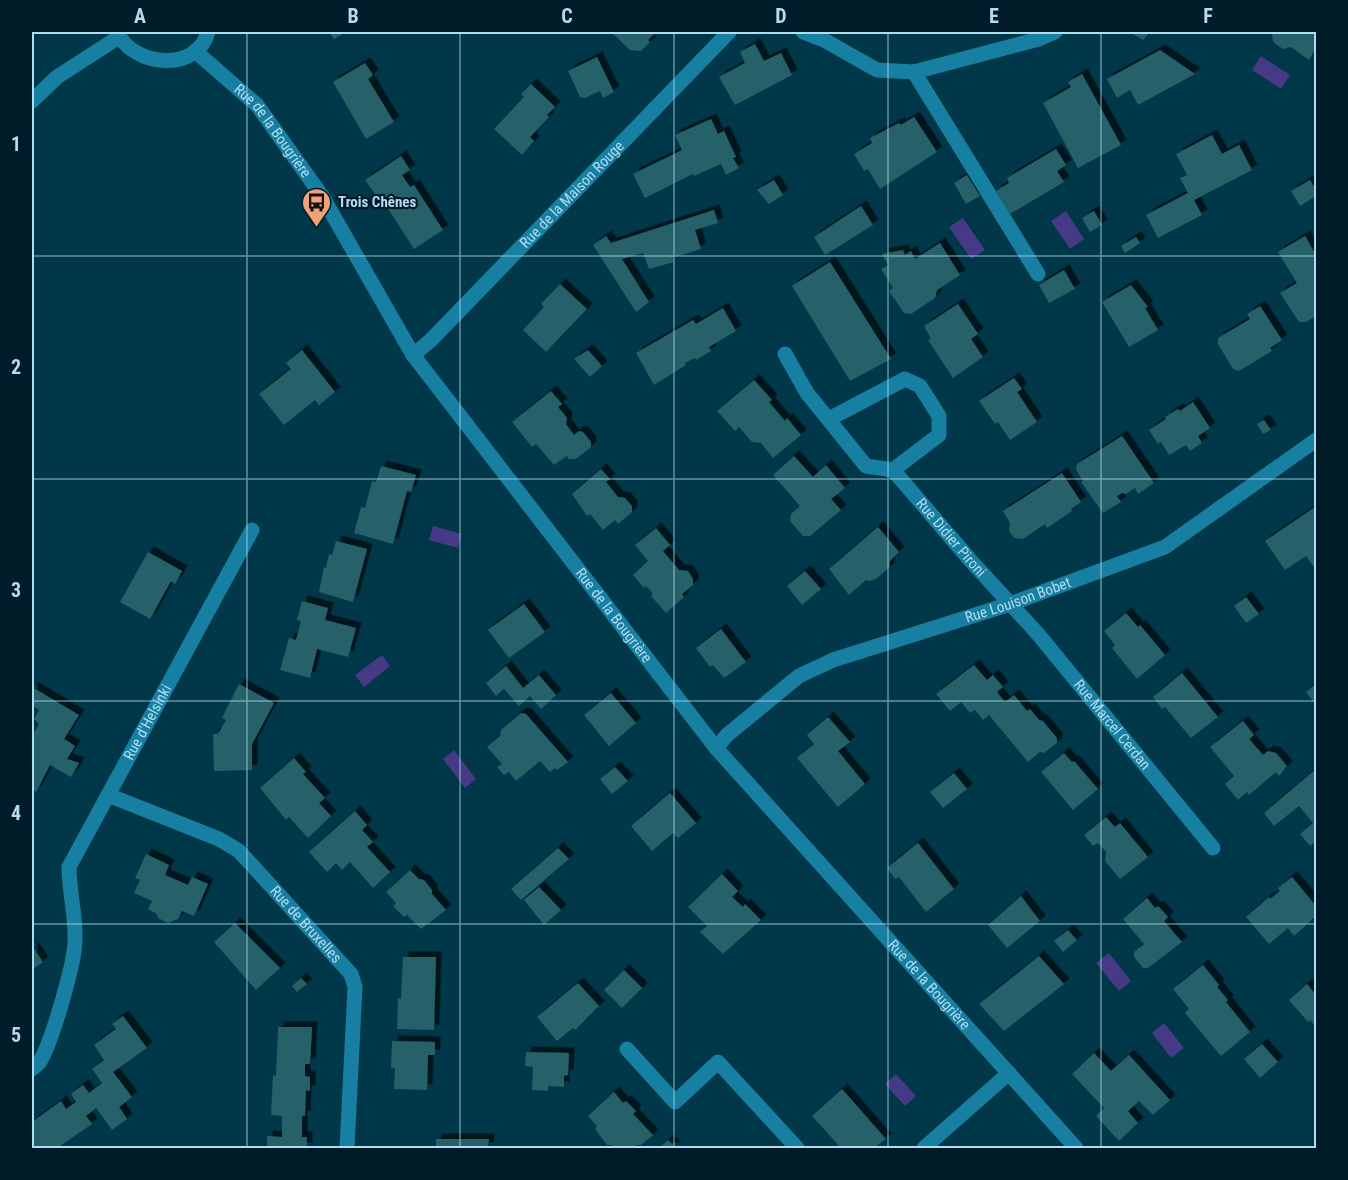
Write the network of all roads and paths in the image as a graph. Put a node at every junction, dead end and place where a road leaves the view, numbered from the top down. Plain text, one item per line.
1 (208, 32) edge
2 (729, 32) edge
3 (803, 32) edge
4 (1055, 32) edge
5 (118, 34) edge
6 (195, 51) junction
7 (914, 72) junction
8 (32, 101) edge
9 (1038, 274) dead end
10 (785, 354) dead end
11 (413, 355) junction
12 (829, 419) junction
13 (1317, 440) edge
14 (893, 470) junction
15 (252, 530) dead end
16 (1010, 604) junction
17 (716, 748) junction
18 (108, 795) junction
19 (1213, 848) dead end
20 (627, 1049) dead end
21 (32, 1069) edge
22 (1009, 1073) junction
23 (347, 1149) edge
24 (797, 1149) edge
25 (924, 1149) edge
26 (1076, 1149) edge

1 - 6 street
2 - 11 street, Rue de la Maison Rouge
3 - 7 street
4 - 7 street
5 - 6 street
5 - 8 street
6 - 11 street, Rue de la Bougrière
7 - 9 street
10 - 12 street
11 - 17 street, Rue de la Bougrière
12 - 14 street
12 - 14 street
13 - 16 street, Rue Louison Bobet
14 - 16 street, Rue Didier Pironi
15 - 18 street, Rue d'Helsinki
16 - 17 street, Rue Louison Bobet
16 - 19 street, Rue Marcel Cerdan
17 - 22 street, Rue de la Bougrière
18 - 21 street, Rue d'Helsinki
18 - 23 street, Rue de Bruxelles
20 - 24 street
22 - 25 street
22 - 26 street, Rue de la Bougrière

